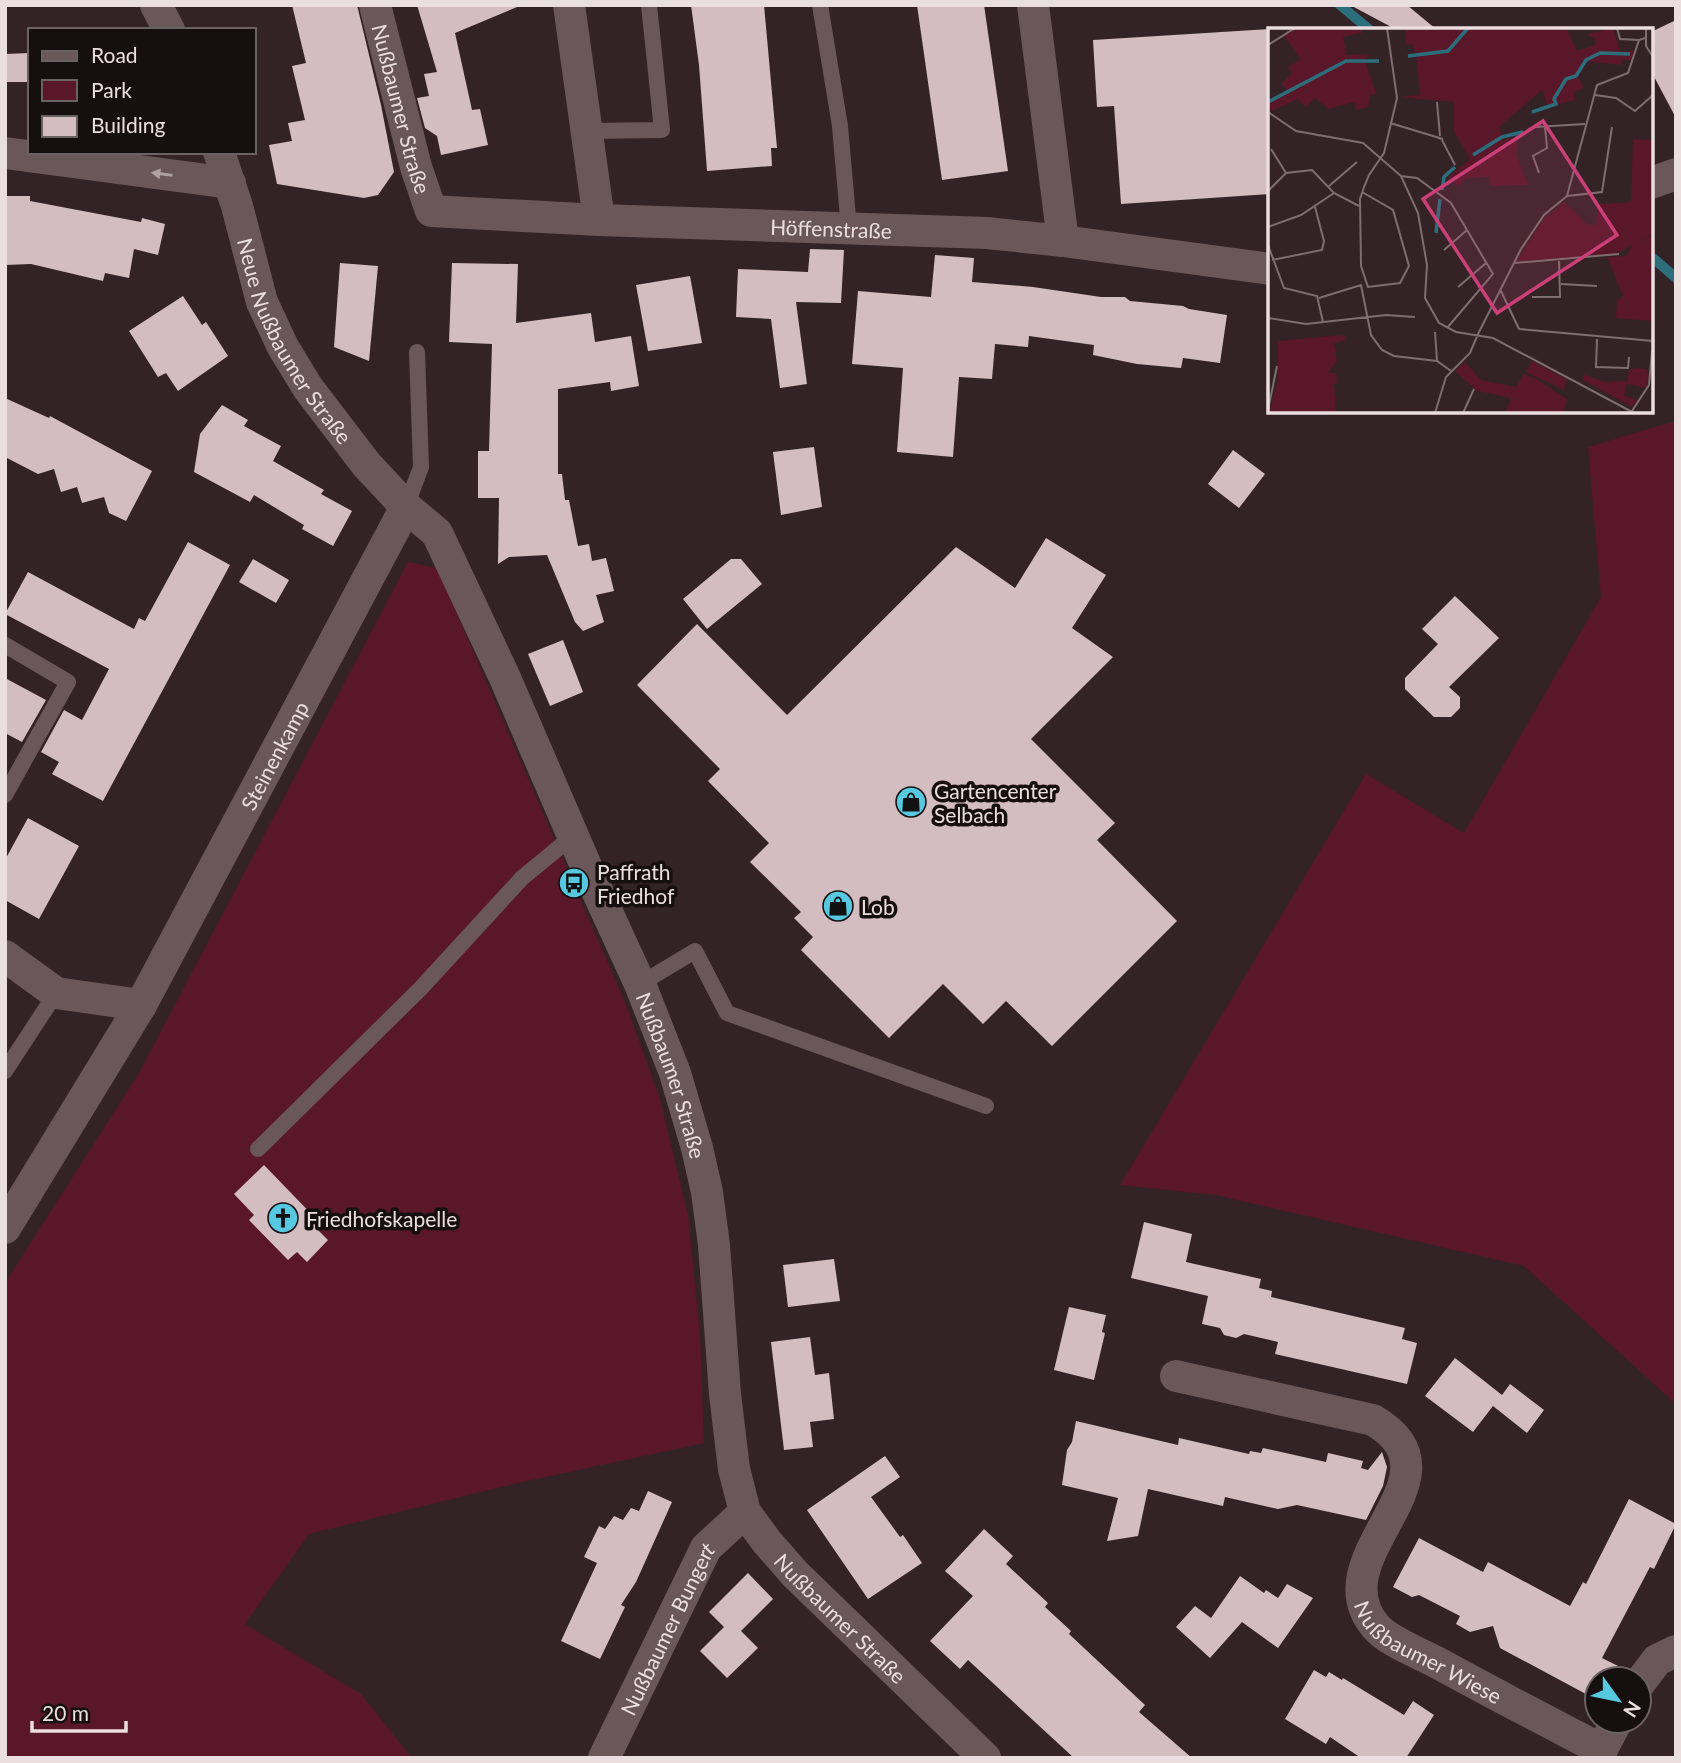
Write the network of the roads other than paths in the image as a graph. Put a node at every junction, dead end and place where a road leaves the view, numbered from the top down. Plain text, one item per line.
1 (156, 5) edge
2 (375, 5) edge
3 (569, 5) edge
4 (649, 5) edge
5 (820, 5) edge
6 (1033, 5) edge
7 (168, 28) edge
8 (587, 131) junction
9 (5, 153) edge
10 (220, 154) edge
11 (1676, 174) edge
12 (1653, 182) edge
13 (230, 183) junction
14 (431, 211) joint
15 (599, 220) junction
16 (849, 229) junction
17 (1063, 241) junction
18 (1268, 269) edge
19 (417, 352) dead end
20 (406, 507) junction
21 (5, 645) edge
22 (5, 795) edge
23 (573, 836) junction
24 (5, 956) edge
25 (640, 984) junction
26 (56, 993) junction
27 (141, 1004) junction
28 (5, 1071) edge
29 (986, 1106) dead end
30 (258, 1149) dead end
31 (5, 1228) edge
32 (1176, 1376) dead end
33 (745, 1512) junction
34 (1676, 1651) edge
35 (1653, 1665) edge
36 (1610, 1735) edge
37 (1600, 1754) edge
38 (604, 1758) edge
39 (985, 1758) edge

1 - 7 street
2 - 14 street, Nußbaumer Straße
3 - 8 street
4 - 8 lane
5 - 16 lane
6 - 17 street
8 - 15 street
13 -> 9 street
10 - 13 street, Neue Nußbaumer Straße
11 - 12 street
13 - 20 street, Neue Nußbaumer Straße
14 - 15 street, Höffenstraße
15 - 16 street, Höffenstraße
16 - 17 street, Höffenstraße
17 - 18 street, Höffenstraße
19 - 20 lane
20 - 23 street, Nußbaumer Straße
20 - 27 street, Steinenkamp
21 - 22 lane
23 - 25 street, Nußbaumer Straße
23 - 30 lane
24 - 26 street
25 - 29 lane
25 - 33 street, Nußbaumer Straße
26 - 27 street
26 - 28 lane
27 - 31 street, Steinenkamp
32 - 37 street, Nußbaumer Wiese
33 - 38 street, Nußbaumer Bungert
33 - 39 street, Nußbaumer Straße
34 - 35 street
36 - 37 street, Nußbaumer Wiese

